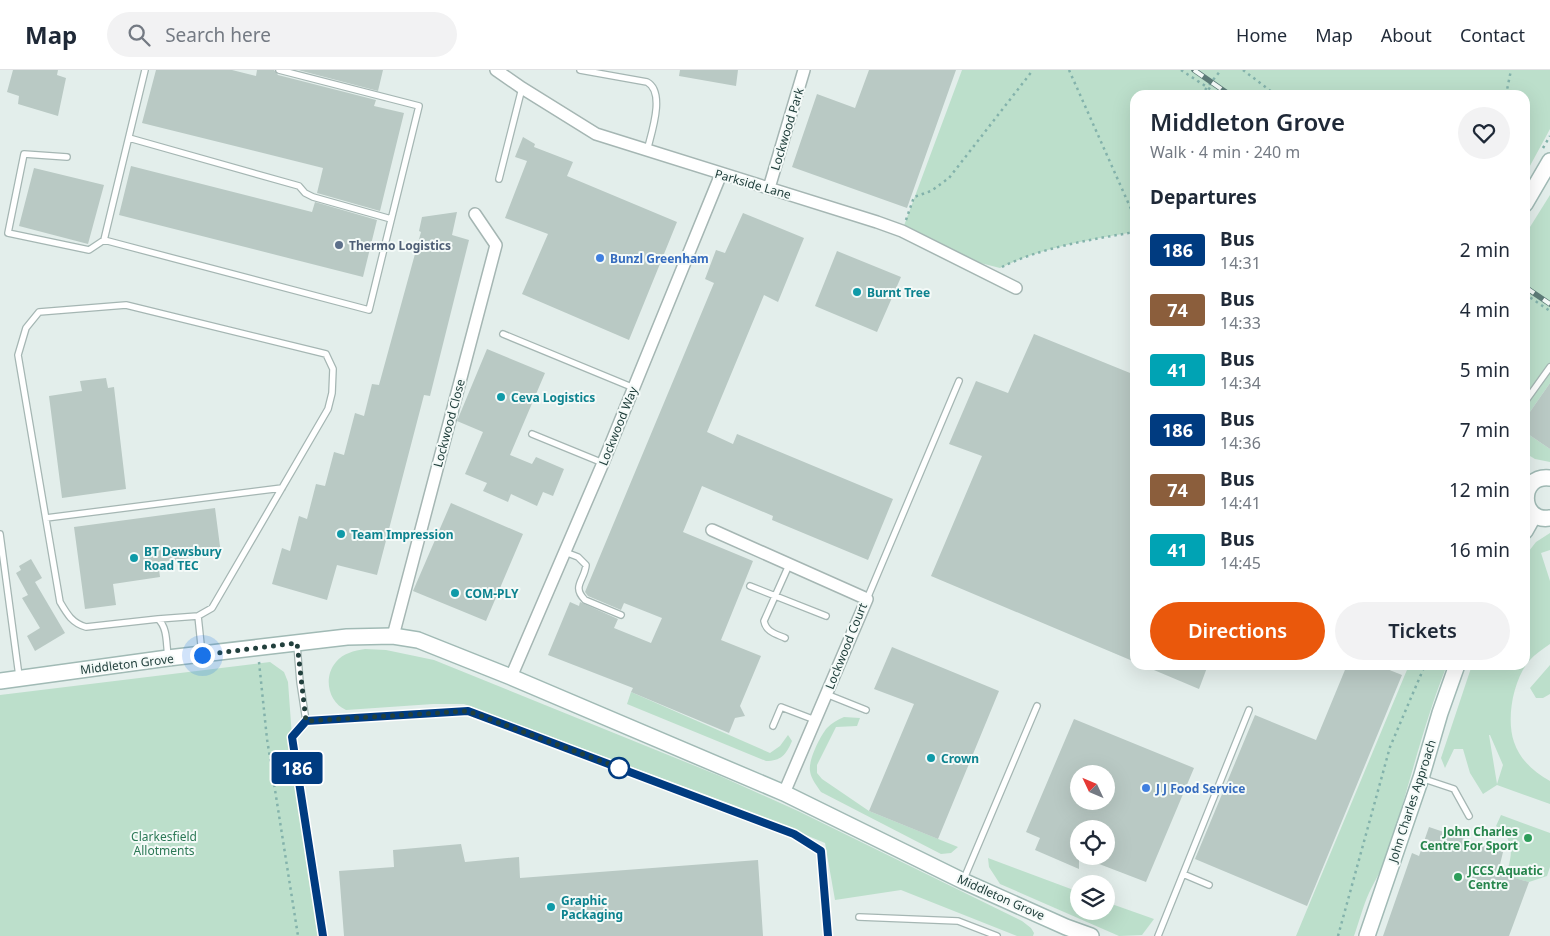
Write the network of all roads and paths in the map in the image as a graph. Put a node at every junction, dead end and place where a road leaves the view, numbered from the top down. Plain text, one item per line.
1 (145, 70) edge
2 (279, 70) edge
3 (496, 70) edge
4 (580, 70) edge
5 (804, 70) edge
6 (1033, 70) edge
7 (1069, 70) edge
8 (1181, 70) edge
9 (1221, 70) edge
10 (1243, 70) edge
11 (1511, 70) edge
12 (522, 88) junction
13 (1208, 88) junction
14 (1211, 90) edge
15 (1269, 90) edge
16 (1507, 90) edge
17 (129, 138) junction
18 (647, 151) junction
19 (67, 157) dead end
20 (1550, 161) edge
21 (721, 174) junction
22 (499, 179) dead end
23 (769, 188) junction
24 (1530, 195) edge
25 (1130, 207) edge
26 (475, 214) dead end
27 (391, 220) junction
28 (902, 231) junction
29 (1130, 233) edge
30 (104, 240) junction
31 (1000, 268) dead end
32 (1016, 288) dead end
33 (1530, 297) edge
34 (1550, 311) edge
35 (503, 334) dead end
36 (1550, 367) edge
37 (960, 382) dead end
38 (634, 388) junction
39 (1530, 395) edge
40 (532, 434) dead end
41 (603, 463) junction
42 (1550, 478) edge
43 (1530, 482) edge
44 (282, 488) junction
45 (1530, 510) edge
46 (1534, 515) junction
47 (46, 518) junction
48 (1550, 518) edge
49 (1530, 522) edge
50 (712, 530) dead end
51 (0, 534) edge
52 (565, 552) junction
53 (789, 565) junction
54 (750, 586) dead end
55 (8, 592) junction
56 (0, 594) edge
57 (775, 596) junction
58 (867, 599) junction
59 (621, 614) dead end
60 (198, 616) junction
61 (826, 616) dead end
62 (158, 619) junction
63 (393, 636) junction
64 (785, 638) dead end
65 (297, 643) junction
66 (258, 648) junction
67 (202, 655) junction
68 (168, 658) junction
69 (1422, 670) edge
70 (1455, 670) edge
71 (511, 677) junction
72 (20, 678) junction
73 (0, 681) edge
74 (826, 694) junction
75 (1037, 706) dead end
76 (866, 710) dead end
77 (1249, 710) dead end
78 (815, 720) junction
79 (306, 721) junction
80 (773, 726) dead end
81 (1421, 778) junction
82 (784, 793) junction
83 (1469, 816) dead end
84 (1183, 874) junction
85 (963, 881) junction
86 (1209, 884) dead end
87 (859, 917) dead end
88 (1064, 931) edge
89 (298, 936) edge
90 (323, 936) edge
91 (828, 936) edge
92 (997, 936) edge
93 (1091, 936) edge
94 (1158, 936) edge
95 (1338, 936) edge
96 (1367, 936) edge

1 - 17 lane
2 - 27 lane
3 - 12 street, Parkside Lane
4 - 18 lane
5 - 23 street, Lockwood Park
6 - 28 path
7 - 25 path
8 - 13 path
9 - 13 path
10 - 15 path
11 - 16 path
12 - 18 street, Parkside Lane
12 - 22 lane
13 - 14 path
17 - 27 lane
17 - 30 lane
18 - 21 street, Parkside Lane
19 - 30 lane
20 - 24 street
21 - 23 street, Parkside Lane
21 - 38 street, Lockwood Way
23 - 28 street, Parkside Lane
26 - 63 street, Lockwood Close
27 - 30 lane
28 - 32 street, Parkside Lane
29 - 31 path
33 - 34 path
35 - 38 lane
36 - 39 lane
37 - 58 lane
38 - 41 street, Lockwood Way
40 - 41 lane
41 - 52 street, Lockwood Way
42 - 43 street
44 - 47 lane
44 - 47 lane
44 - 60 lane
45 - 46 street
46 - 48 street
46 - 49 street
47 - 62 lane
50 - 53 street, Lockwood Court
51 - 55 lane
52 - 59 lane
52 - 71 street, Lockwood Way
53 - 57 lane
53 - 58 street, Lockwood Court
54 - 57 lane
55 - 56 lane
55 - 72 lane
57 - 61 lane
57 - 64 lane
58 - 74 street, Lockwood Court
60 - 62 lane
60 - 67 lane
62 - 68 lane
63 - 65 street, Middleton Grove
63 - 71 street, Middleton Grove
65 - 66 street, Middleton Grove
65 - 79 lane
66 - 67 street, Middleton Grove
66 - 89 path
67 - 68 street, Middleton Grove
68 - 72 street, Middleton Grove
69 - 95 path
70 - 81 street, John Charles Approach
71 - 82 street, Middleton Grove
72 - 73 street, Middleton Grove
74 - 76 lane
74 - 78 street, Lockwood Court
75 - 85 lane
77 - 84 lane
78 - 80 lane
78 - 82 street, Lockwood Court
79 - 90 lane
79 - 91 lane
81 - 83 lane
81 - 96 street, John Charles Approach
82 - 85 street, Middleton Grove
84 - 86 lane
84 - 94 lane
85 - 88 street, Middleton Grove
87 - 92 lane
88 - 93 street, Middleton Grove

